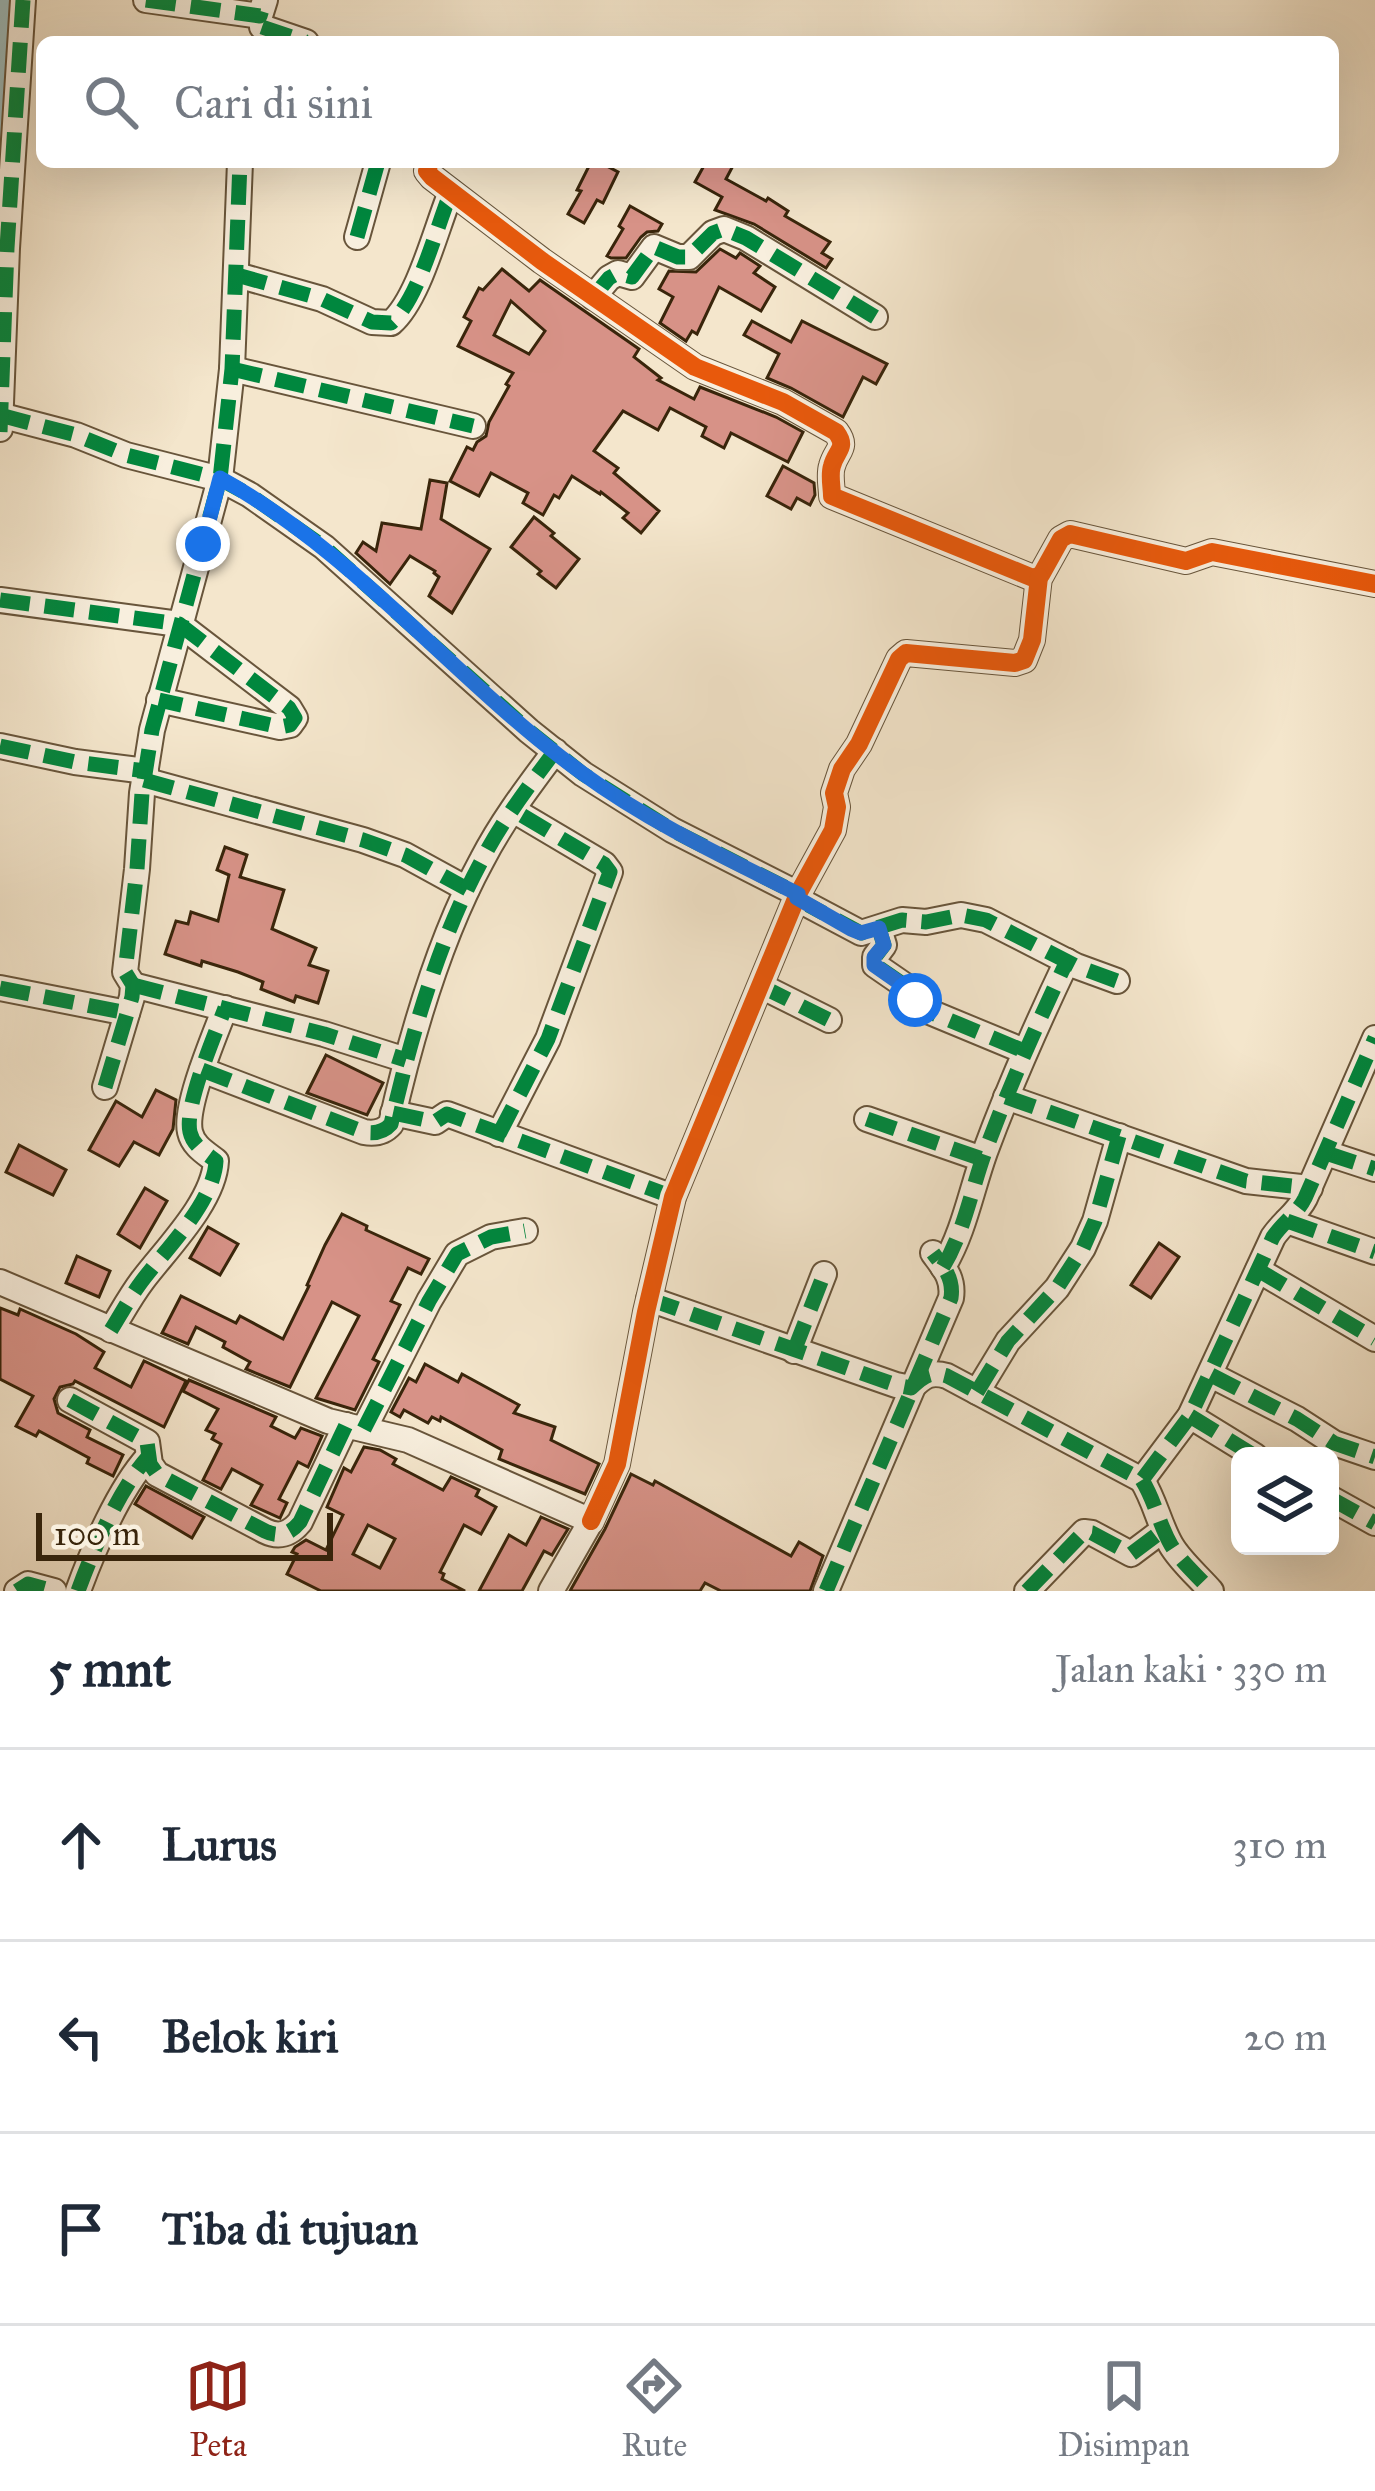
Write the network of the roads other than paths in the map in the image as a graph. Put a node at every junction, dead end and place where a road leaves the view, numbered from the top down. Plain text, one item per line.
1 (22, 0) edge
2 (146, 0) edge
3 (261, 21) edge
4 (293, 36) edge
5 (10, 107) edge
6 (240, 168) edge
7 (376, 168) edge
8 (428, 168) edge
9 (451, 192) junction
10 (357, 237) dead end
11 (237, 275) junction
12 (593, 297) junction
13 (875, 317) dead end
14 (232, 369) junction
15 (1, 415) edge
16 (473, 426) dead end
17 (0, 432) edge
18 (220, 478) junction
19 (1039, 577) junction
20 (1375, 584) edge
21 (0, 600) edge
22 (179, 624) junction
23 (159, 700) junction
24 (0, 746) edge
25 (555, 752) junction
26 (145, 776) junction
27 (512, 811) junction
28 (467, 889) junction
29 (797, 896) junction
30 (879, 928) junction
31 (1066, 961) junction
32 (1117, 981) dead end
33 (134, 985) junction
34 (761, 986) junction
35 (0, 988) edge
36 (225, 1008) junction
37 (127, 1013) junction
38 (829, 1020) dead end
39 (1375, 1038) edge
40 (1024, 1052) junction
41 (406, 1060) junction
42 (202, 1070) junction
43 (105, 1087) dead end
44 (1364, 1095) edge
45 (1006, 1097) junction
46 (393, 1114) junction
47 (867, 1119) dead end
48 (499, 1134) junction
49 (1119, 1136) junction
50 (1326, 1153) junction
51 (982, 1159) junction
52 (1375, 1169) edge
53 (1310, 1188) junction
54 (673, 1197) junction
55 (1287, 1221) junction
56 (525, 1231) dead end
57 (1375, 1252) edge
58 (1258, 1270) junction
59 (824, 1274) dead end
60 (0, 1282) edge
61 (649, 1299) junction
62 (111, 1330) junction
63 (1375, 1339) edge
64 (794, 1351) junction
65 (1211, 1375) junction
66 (911, 1388) junction
67 (977, 1392) junction
68 (70, 1400) dead end
69 (1190, 1416) junction
70 (355, 1427) junction
71 (1241, 1447) edge
72 (148, 1456) junction
73 (1375, 1457) edge
74 (1142, 1480) junction
75 (1339, 1503) edge
76 (591, 1520) junction
77 (1375, 1523) edge
78 (1163, 1530) junction
79 (17, 1591) edge
80 (55, 1591) edge
81 (78, 1591) edge
82 (551, 1591) edge
83 (826, 1591) edge
84 (1027, 1591) edge
85 (1211, 1591) edge

1 - 5 street
2 - 3 street
3 - 4 street
5 - 15 street
6 - 11 street
7 - 10 street
8 - 9 street
9 - 11 street
9 - 12 street
11 - 14 street
12 - 13 street
12 - 19 street
14 - 16 street
14 - 18 street
15 - 17 street
15 - 18 street
18 - 22 street
18 - 25 street
19 - 20 street
19 - 29 street
21 - 22 street
22 - 23 street
22 - 23 street
23 - 26 street
24 - 26 street
25 - 27 street
25 - 29 street
26 - 28 street
26 - 33 street
27 - 28 street
27 - 48 street
28 - 41 street
29 - 30 street
29 - 34 street
30 - 31 street
30 - 40 street
31 - 32 street
31 - 40 street
33 - 36 street
33 - 37 street
34 - 38 street
34 - 54 street
35 - 37 street
36 - 41 street
36 - 42 street
37 - 43 street
39 - 44 street
40 - 45 street
41 - 46 street
42 - 46 street
42 - 62 street
44 - 50 street
45 - 49 street
45 - 51 street
46 - 48 street
47 - 51 street
48 - 54 street
49 - 53 street
49 - 67 street
50 - 52 street
50 - 53 street
51 - 66 street
53 - 55 street
54 - 61 street
55 - 57 street
55 - 58 street
56 - 70 street
58 - 63 street
58 - 65 street
59 - 64 street
60 - 62 street
61 - 64 street
61 - 76 street
62 - 70 street
64 - 66 street
65 - 69 street
65 - 73 street
66 - 67 street
66 - 83 street
67 - 74 street
68 - 72 street
69 - 71 street
69 - 74 street
70 - 72 street
70 - 76 street
72 - 81 street
74 - 78 street
75 - 77 street
76 - 82 street
78 - 84 street
78 - 85 street
79 - 80 street

